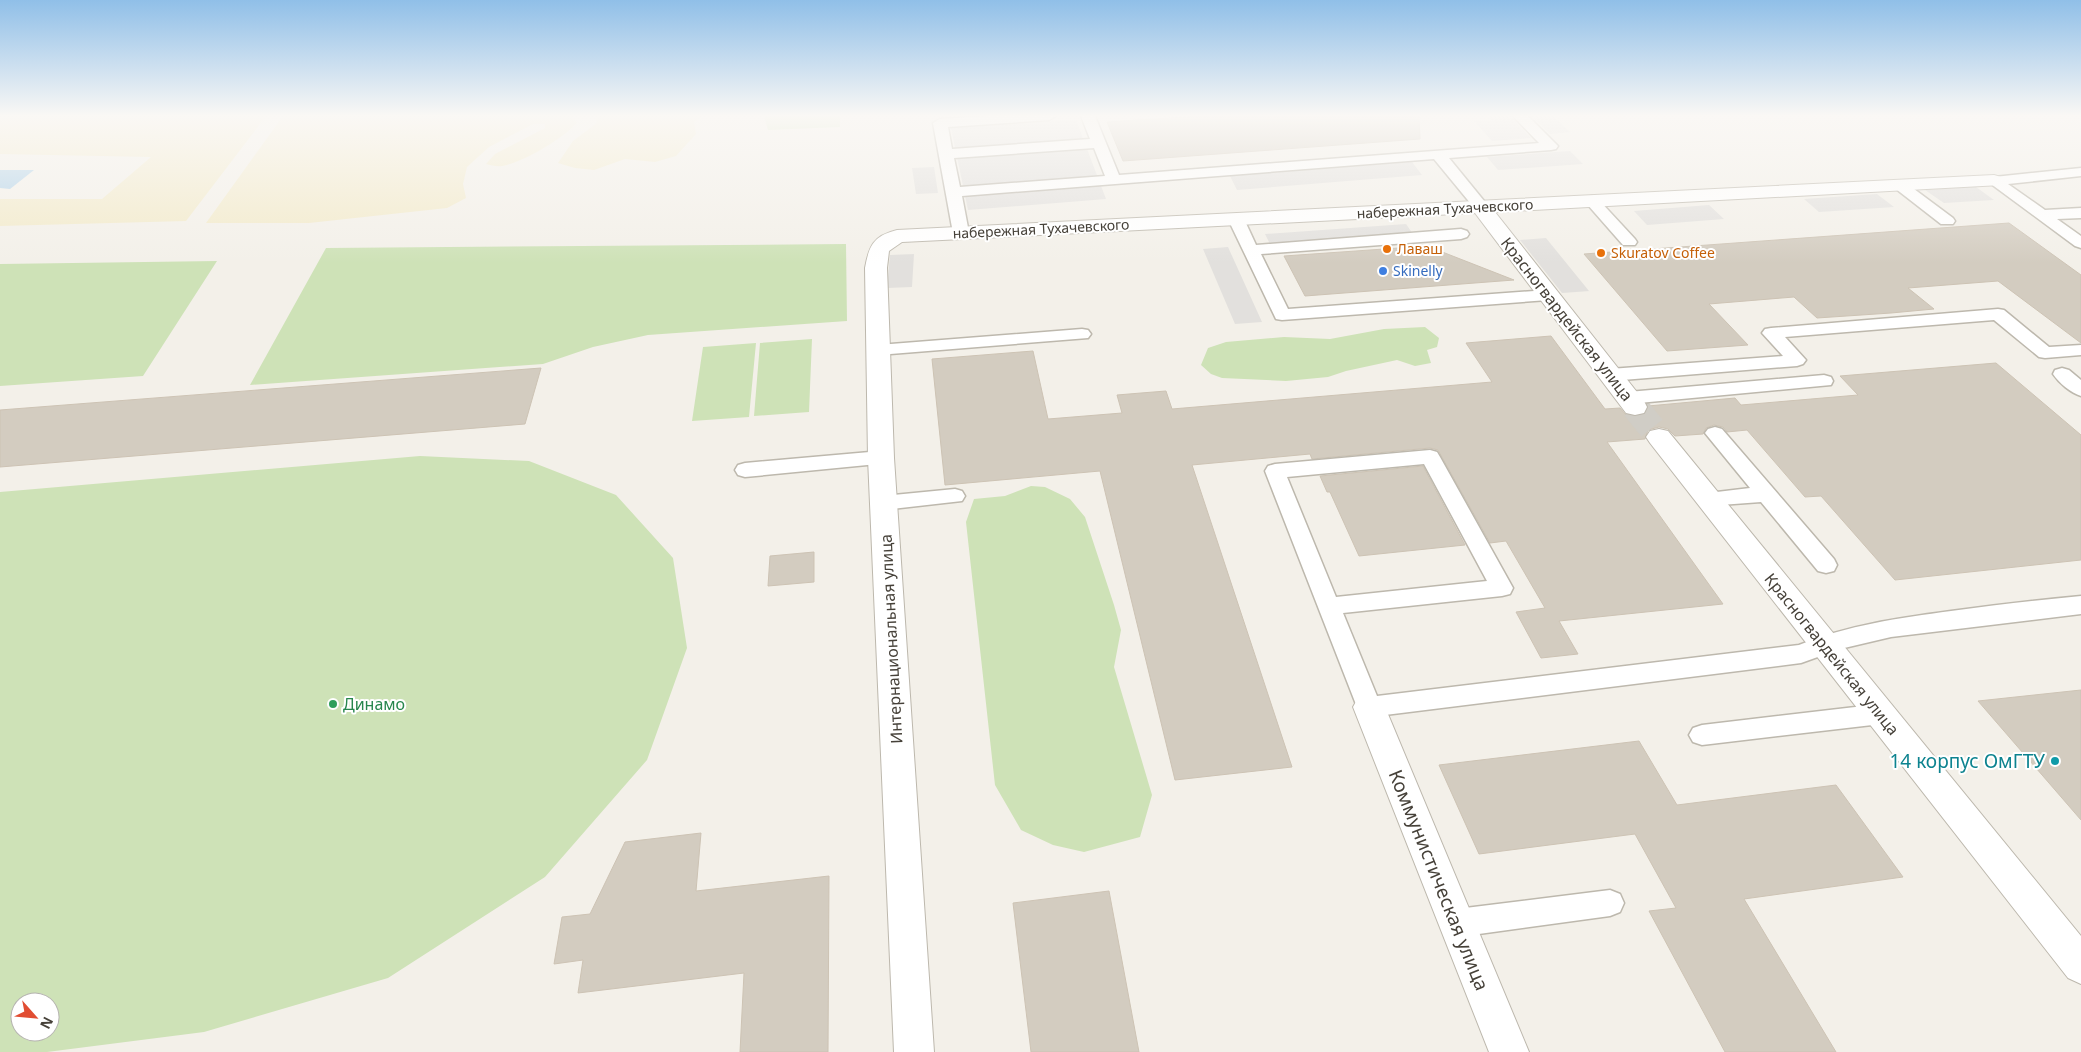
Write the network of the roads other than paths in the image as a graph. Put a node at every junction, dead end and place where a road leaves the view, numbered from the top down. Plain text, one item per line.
1 (948, 165) edge
2 (1108, 165) edge
3 (1316, 165) edge
4 (1446, 165) edge
5 (2081, 172) edge
6 (1114, 180) junction
7 (1994, 181) junction
8 (1901, 186) junction
9 (953, 192) junction
10 (1592, 201) junction
11 (1481, 207) junction
12 (2081, 213) edge
13 (2042, 215) junction
14 (1236, 219) junction
15 (1947, 221) dead end
16 (961, 233) junction
17 (1461, 234) dead end
18 (896, 236) joint
19 (1629, 242) dead end
20 (2081, 243) edge
21 (1250, 250) junction
22 (1548, 295) junction
23 (1082, 334) dead end
24 (878, 350) junction
25 (2081, 350) edge
26 (1610, 374) junction
27 (2062, 374) dead end
28 (1824, 382) dead end
29 (2081, 390) edge
30 (1632, 403) joint
31 (1715, 433) dead end
32 (1659, 438) tunnel mouth
33 (881, 458) junction
34 (745, 470) dead end
35 (1766, 494) junction
36 (955, 496) dead end
37 (1707, 499) junction
38 (884, 503) junction
39 (1826, 565) dead end
40 (2081, 605) edge
41 (1328, 606) junction
42 (1824, 644) junction
43 (1369, 707) junction
44 (1881, 714) junction
45 (1702, 735) dead end
46 (1610, 903) dead end
47 (1457, 923) junction
48 (2081, 965) edge
49 (914, 1052) edge
50 (1509, 1052) edge

1 - 9 lane
2 - 6 lane
3 - 6 lane
4 - 11 lane
5 - 7 lane
6 - 9 lane
7 - 8 street, набережная Тухачевского
7 - 13 lane
8 - 10 street, набережная Тухачевского
8 - 15 lane
9 - 16 lane
10 - 11 street, набережная Тухачевского
10 - 19 lane
11 - 14 street, набережная Тухачевского
11 - 22 street, Красногвардейская улица
12 - 13 lane
13 - 20 lane
14 - 16 street, набережная Тухачевского
14 - 21 lane
16 - 18 street, набережная Тухачевского
17 - 21 lane
18 - 24 street, Интернациональная улица
21 - 22 lane
22 - 26 street, Красногвардейская улица
23 - 24 lane
24 - 33 street, Интернациональная улица
25 - 26 lane
26 - 30 street, Красногвардейская улица
27 - 29 lane
28 - 30 lane
31 - 35 lane
32 - 37 street, Красногвардейская улица
33 - 34 lane
33 - 38 street, Интернациональная улица
35 - 37 lane
35 - 39 lane
36 - 38 lane
37 - 42 street, Красногвардейская улица
38 - 49 street, Интернациональная улица
40 - 42 lane
41 - 41 lane
41 - 43 lane
42 - 43 lane
42 - 44 street, Красногвардейская улица
43 - 47 street, Коммунистическая улица
44 - 45 lane
44 - 48 street, Красногвардейская улица
46 - 47 lane
47 - 50 street, Коммунистическая улица

